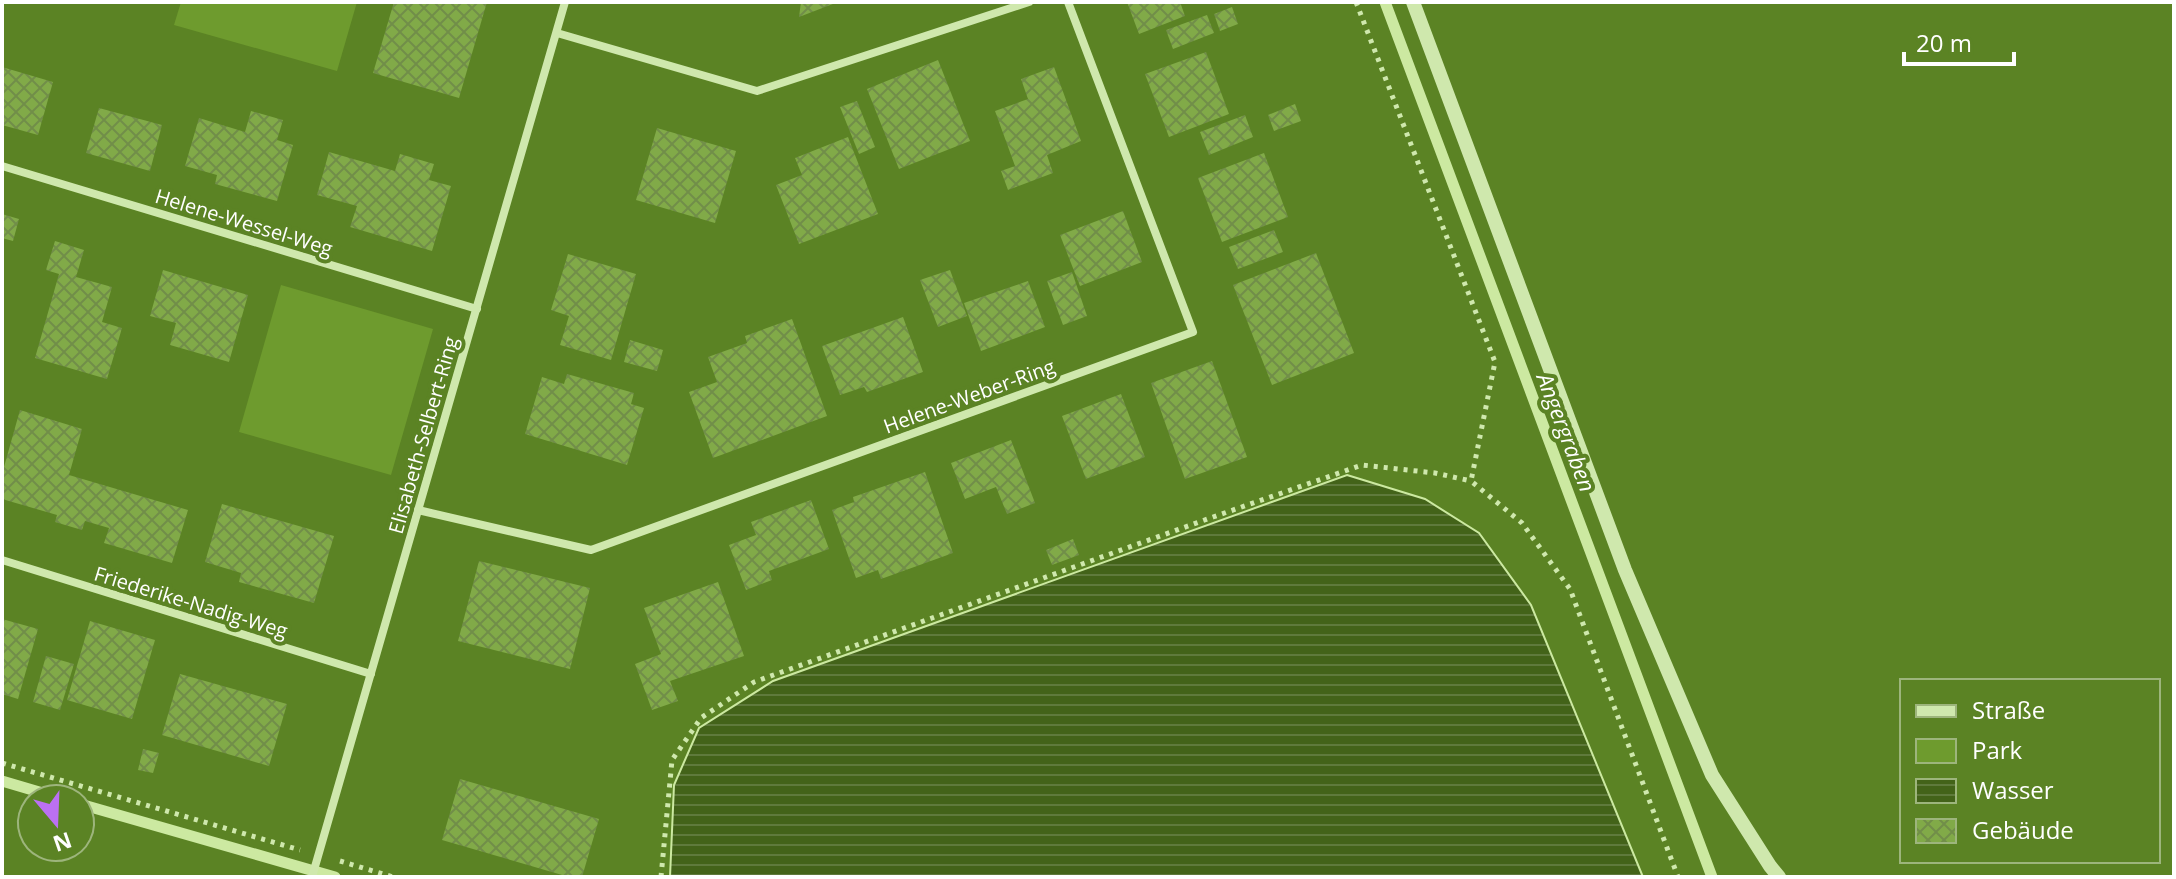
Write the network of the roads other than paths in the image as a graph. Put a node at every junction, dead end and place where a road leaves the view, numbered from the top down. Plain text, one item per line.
1 (565, 2) edge
2 (1029, 2) edge
3 (1068, 2) edge
4 (1413, 2) edge
5 (557, 33) junction
6 (2, 166) edge
7 (477, 309) junction
8 (418, 510) junction
9 (2, 560) edge
10 (371, 674) junction
11 (312, 877) edge
12 (1779, 877) edge

1 - 5 street, Elisabeth-Selbert-Ring
2 - 5 street
3 - 8 street, Helene-Weber-Ring
4 - 12 street
5 - 7 street, Elisabeth-Selbert-Ring
6 - 7 street, Helene-Wessel-Weg
7 - 8 street, Elisabeth-Selbert-Ring
8 - 10 street, Elisabeth-Selbert-Ring
9 - 10 street, Friederike-Nadig-Weg
10 - 11 street, Elisabeth-Selbert-Ring

